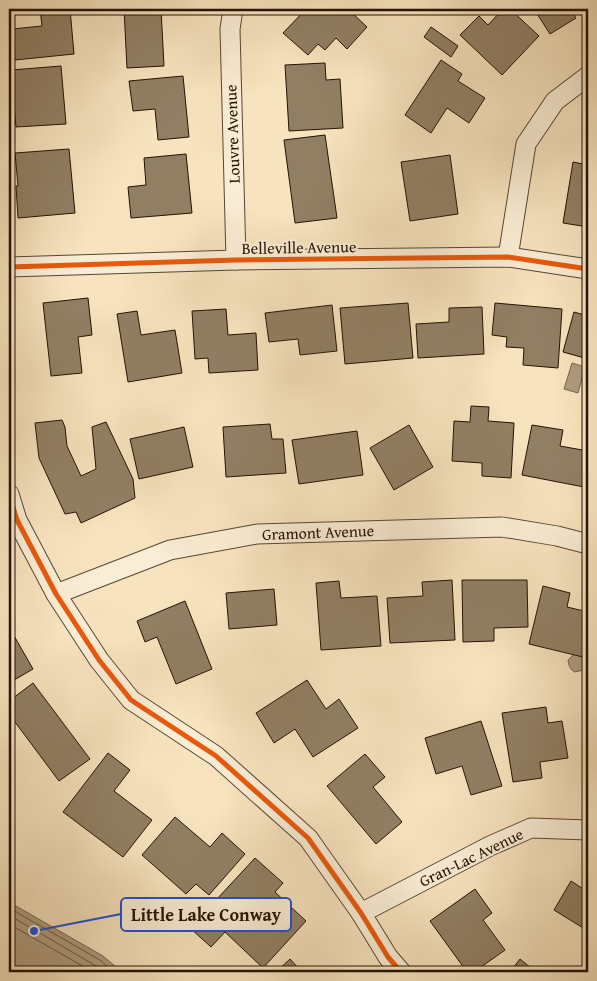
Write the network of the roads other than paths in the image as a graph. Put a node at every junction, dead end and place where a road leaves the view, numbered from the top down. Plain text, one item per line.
1 (233, 9) edge
2 (588, 76) edge
3 (508, 257) junction
4 (236, 260) junction
5 (9, 267) edge
6 (588, 269) edge
7 (9, 494) edge
8 (588, 544) edge
9 (56, 594) junction
10 (588, 830) edge
11 (361, 913) junction
12 (401, 972) edge

1 - 4 street, Louvre Avenue
2 - 3 street
3 - 4 street, Belleville Avenue
3 - 6 street, Belleville Avenue
4 - 5 street, Belleville Avenue
7 - 9 street
8 - 9 street, Gramont Avenue
9 - 11 street
10 - 11 street, Gran-Lac Avenue
11 - 12 street

